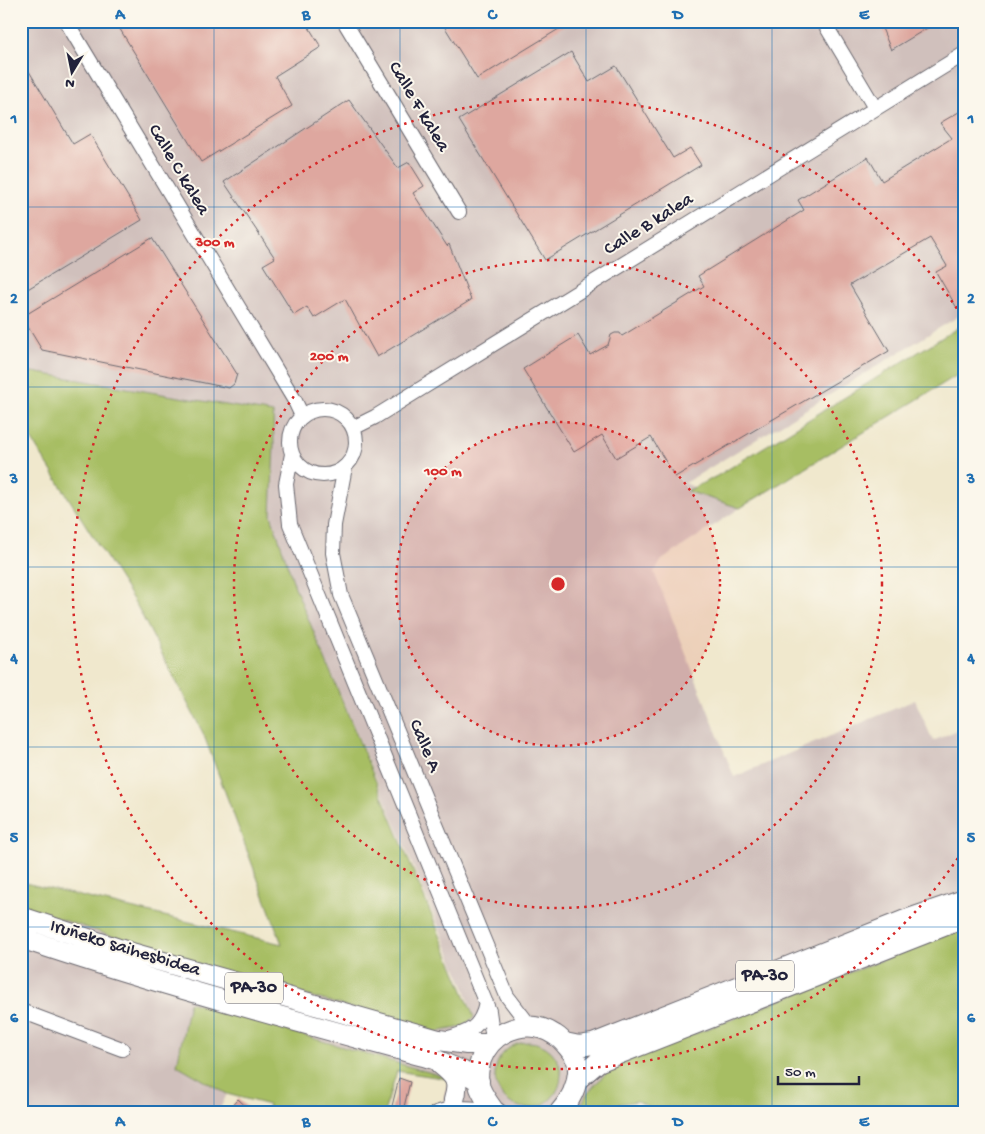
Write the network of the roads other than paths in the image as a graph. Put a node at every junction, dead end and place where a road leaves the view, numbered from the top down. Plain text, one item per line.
1 (66, 21) edge
2 (344, 21) edge
3 (823, 21) edge
4 (964, 54) edge
5 (875, 108) junction
6 (459, 212) dead end
7 (302, 416) junction
8 (353, 428) junction
9 (292, 454) junction
10 (344, 467) junction
11 (964, 900) edge
12 (21, 917) edge
13 (964, 918) edge
14 (21, 938) edge
15 (21, 947) edge
16 (160, 981) junction
17 (486, 1003) junction
18 (21, 1012) edge
19 (530, 1026) junction
20 (491, 1042) junction
21 (565, 1044) junction
22 (122, 1049) dead end
23 (436, 1050) junction
24 (578, 1079) junction
25 (479, 1081) junction
26 (444, 1108) edge
27 (495, 1112) edge
28 (559, 1113) edge

1 - 7 street, Calle C kalea
2 - 6 street, Calle F kalea
3 - 5 street
4 - 5 street, Calle B kalea
5 - 8 street, Calle B kalea
7 - 8 street
7 - 9 street
8 - 10 street
9 - 10 street
9 - 17 street
10 - 19 street, Calle A
11 - 21 highway, PA-30
12 - 23 highway, Iruñeko saihesbidea / PA-30
13 - 24 highway, PA-30
14 - 16 highway, Iruñeko saihesbidea / PA-30
15 - 16 street
16 - 23 highway, Iruñeko saihesbidea / PA-30
17 - 20 street
17 - 23 street
18 - 22 street
19 - 20 highway, PA-30
19 - 21 highway
20 - 23 highway, Iruñeko saihesbidea / PA-30
20 - 25 highway
21 - 24 highway
23 - 25 highway, Iruñeko saihesbidea / PA-30
23 - 26 highway, Iruñeko saihesbidea / PA-30
24 - 28 highway, PA-30
25 - 26 street
25 - 27 highway
26 - 27 street

